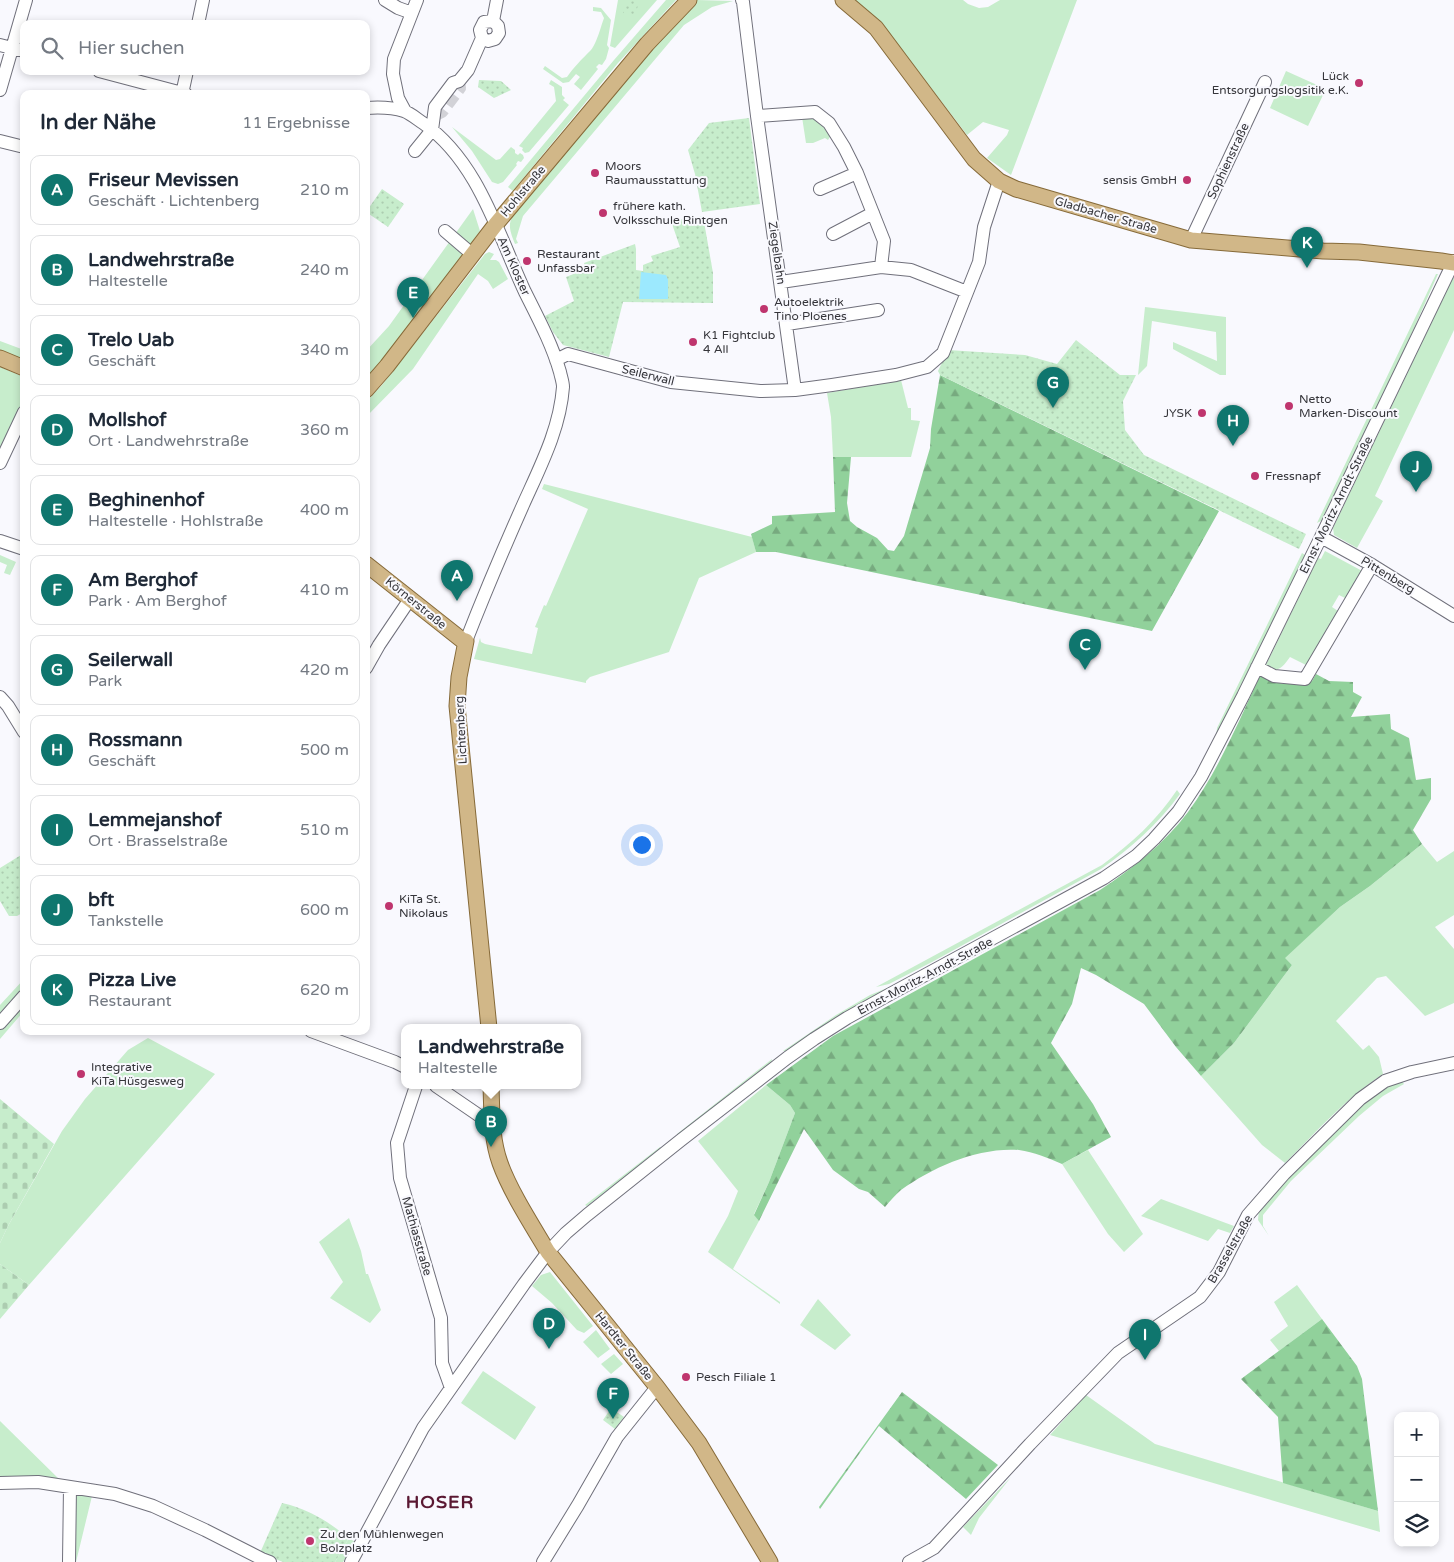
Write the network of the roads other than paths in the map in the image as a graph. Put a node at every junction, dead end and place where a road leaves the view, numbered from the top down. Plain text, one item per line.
1 (26, 0) edge
2 (203, 0) edge
3 (384, 0) edge
4 (417, 0) edge
5 (497, 0) edge
6 (689, 0) edge
7 (742, 0) edge
8 (843, 0) edge
9 (412, 13) junction
10 (20, 20) edge
11 (199, 20) edge
12 (20, 21) edge
13 (12, 48) edge
14 (115, 75) edge
15 (186, 75) edge
16 (1265, 82) dead end
17 (0, 90) edge
18 (169, 90) edge
19 (185, 90) edge
20 (370, 108) edge
21 (405, 111) junction
22 (757, 116) junction
23 (432, 130) junction
24 (0, 141) edge
25 (20, 147) edge
26 (415, 151) dead end
27 (857, 173) junction
28 (999, 181) junction
29 (820, 189) dead end
30 (873, 213) junction
31 (496, 224) junction
32 (444, 230) dead end
33 (833, 234) dead end
34 (1191, 240) junction
35 (472, 254) junction
36 (1454, 263) edge
37 (881, 267) junction
38 (781, 282) junction
39 (967, 292) junction
40 (878, 310) dead end
41 (786, 324) junction
42 (0, 358) edge
43 (556, 360) junction
44 (20, 366) edge
45 (370, 385) edge
46 (795, 390) junction
47 (20, 420) edge
48 (0, 463) edge
49 (1321, 536) junction
50 (0, 541) edge
51 (20, 548) edge
52 (1372, 565) junction
53 (370, 567) edge
54 (410, 599) junction
55 (1454, 616) edge
56 (466, 641) junction
57 (370, 661) edge
58 (1257, 667) junction
59 (0, 697) edge
60 (20, 726) edge
61 (20, 1000) edge
62 (0, 1023) edge
63 (489, 1024) edge
64 (322, 1035) edge
65 (1454, 1064) edge
66 (401, 1065) edge
67 (415, 1089) edge
68 (440, 1089) edge
69 (491, 1089) edge
70 (493, 1125) junction
71 (548, 1252) junction
72 (657, 1387) junction
73 (451, 1388) junction
74 (0, 1483) edge
75 (70, 1487) junction
76 (264, 1561) edge
77 (69, 1562) edge
78 (350, 1562) edge
79 (543, 1562) edge
80 (770, 1562) edge
81 (909, 1562) edge

1 - 10 street
2 - 11 street
3 - 9 street
4 - 9 street
5 - 23 street
6 - 31 main road, Hohlstraße
7 - 22 street, Ziegelbahn
8 - 28 main road, Gladbacher Straße
9 - 21 street
12 - 13 street
13 - 17 street
14 - 18 street
15 - 19 street
16 - 34 street, Sophienstraße
20 - 21 street
21 - 23 street, Am Kloster
22 - 27 street
22 - 38 street, Ziegelbahn
23 - 26 street
23 - 31 street, Am Kloster
24 - 25 street
27 - 29 street
27 - 30 street
28 - 34 main road, Gladbacher Straße
28 - 39 street, Seilerwall
30 - 33 street
30 - 37 street
31 - 35 main road, Hohlstraße
31 - 43 street, Am Kloster
32 - 35 street
34 - 36 main road, Gladbacher Straße
35 - 45 main road, Hohlstraße
36 - 49 street, Ernst-Moritz-Arndt-Straße
37 - 38 street
37 - 39 street
38 - 41 street, Ziegelbahn
39 - 46 street, Seilerwall
40 - 41 street
41 - 46 street, Ziegelbahn
42 - 44 main road
43 - 46 street, Seilerwall
43 - 56 street, Lichtenberg
47 - 48 street
49 - 52 street, Pittenberg
49 - 58 street, Ernst-Moritz-Arndt-Straße
50 - 51 street
52 - 55 street, Pittenberg
52 - 58 street
53 - 54 main road, Körnerstraße
54 - 56 main road, Körnerstraße
54 - 57 street
56 - 63 main road, Lichtenberg
58 - 71 street, Ernst-Moritz-Arndt-Straße
59 - 60 street
61 - 62 street
64 - 66 street
65 - 81 street, Brasselstraße
67 - 73 street, Mathiasstraße
68 - 70 street
69 - 70 main road
70 - 71 main road, Hardter Straße
71 - 72 main road, Hardter Straße
71 - 73 street, Ernst-Moritz-Arndt-Straße
72 - 79 street
72 - 80 main road, Hardter Straße
73 - 78 street, Ernst-Moritz-Arndt-Straße
74 - 75 street
75 - 76 street
75 - 77 street

